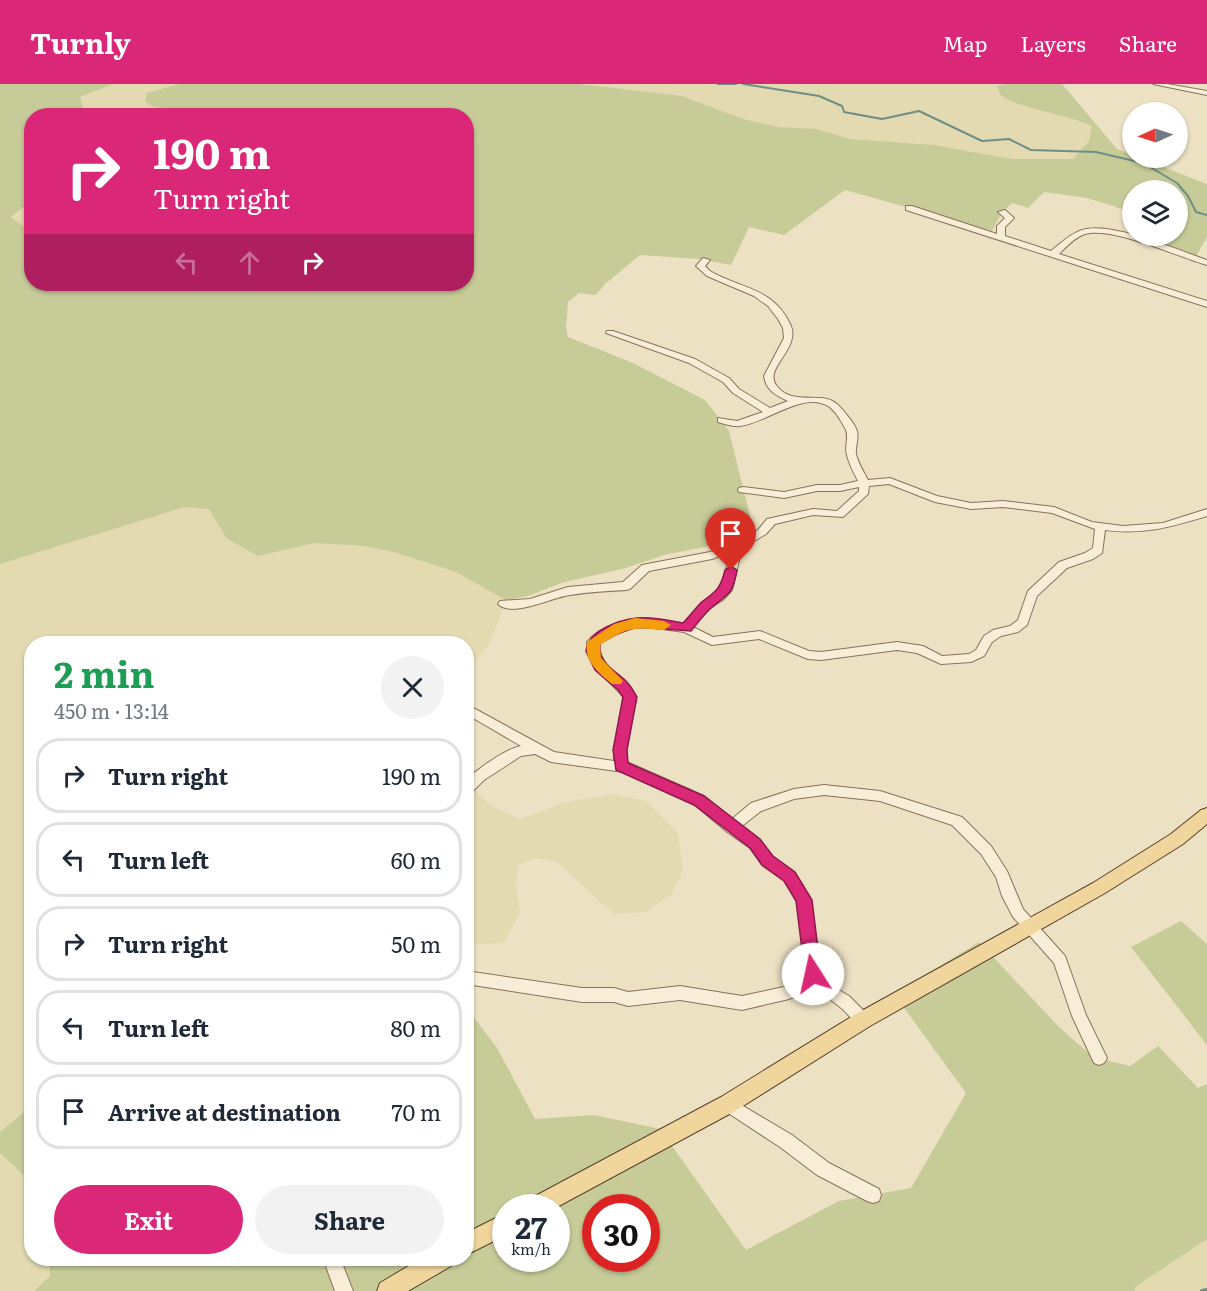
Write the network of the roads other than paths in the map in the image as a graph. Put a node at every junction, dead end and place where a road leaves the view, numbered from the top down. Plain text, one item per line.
1 (1156, 84) edge
2 (1207, 93) edge
3 (909, 208) dead end
4 (1002, 212) dead end
5 (1001, 236) junction
6 (1053, 254) junction
7 (705, 260) dead end
8 (1207, 264) edge
9 (1207, 304) edge
10 (610, 333) dead end
11 (799, 402) junction
12 (771, 413) junction
13 (722, 420) dead end
14 (864, 483) junction
15 (743, 490) dead end
16 (1207, 512) edge
17 (1100, 526) junction
18 (737, 546) junction
19 (504, 604) dead end
20 (686, 628) junction
21 (474, 713) edge
22 (537, 748) junction
23 (621, 766) junction
24 (474, 781) edge
25 (1207, 815) edge
26 (732, 828) junction
27 (1029, 926) junction
28 (474, 978) edge
29 (818, 980) junction
30 (863, 1020) junction
31 (1099, 1058) dead end
32 (728, 1104) junction
33 (559, 1194) edge
34 (873, 1195) dead end
35 (492, 1231) edge
36 (474, 1241) edge
37 (334, 1266) edge
38 (430, 1266) edge
39 (344, 1291) edge
40 (388, 1291) edge

1 - 2 street
3 - 5 street
4 - 5 street
5 - 6 street
6 - 8 street
6 - 9 street
7 - 11 street
10 - 12 street
11 - 12 street
11 - 14 street
12 - 13 street
14 - 15 street
14 - 17 street
14 - 18 street
16 - 17 street
17 - 20 street
18 - 19 street
18 - 20 street
20 - 23 street
21 - 22 street
22 - 23 street
22 - 24 street
23 - 26 street
25 - 27 main road
26 - 27 street
26 - 29 street
27 - 30 main road
27 - 31 street
28 - 29 street
29 - 30 street
30 - 32 main road
32 - 33 main road
32 - 34 street
35 - 36 main road
37 - 39 street
38 - 40 main road

